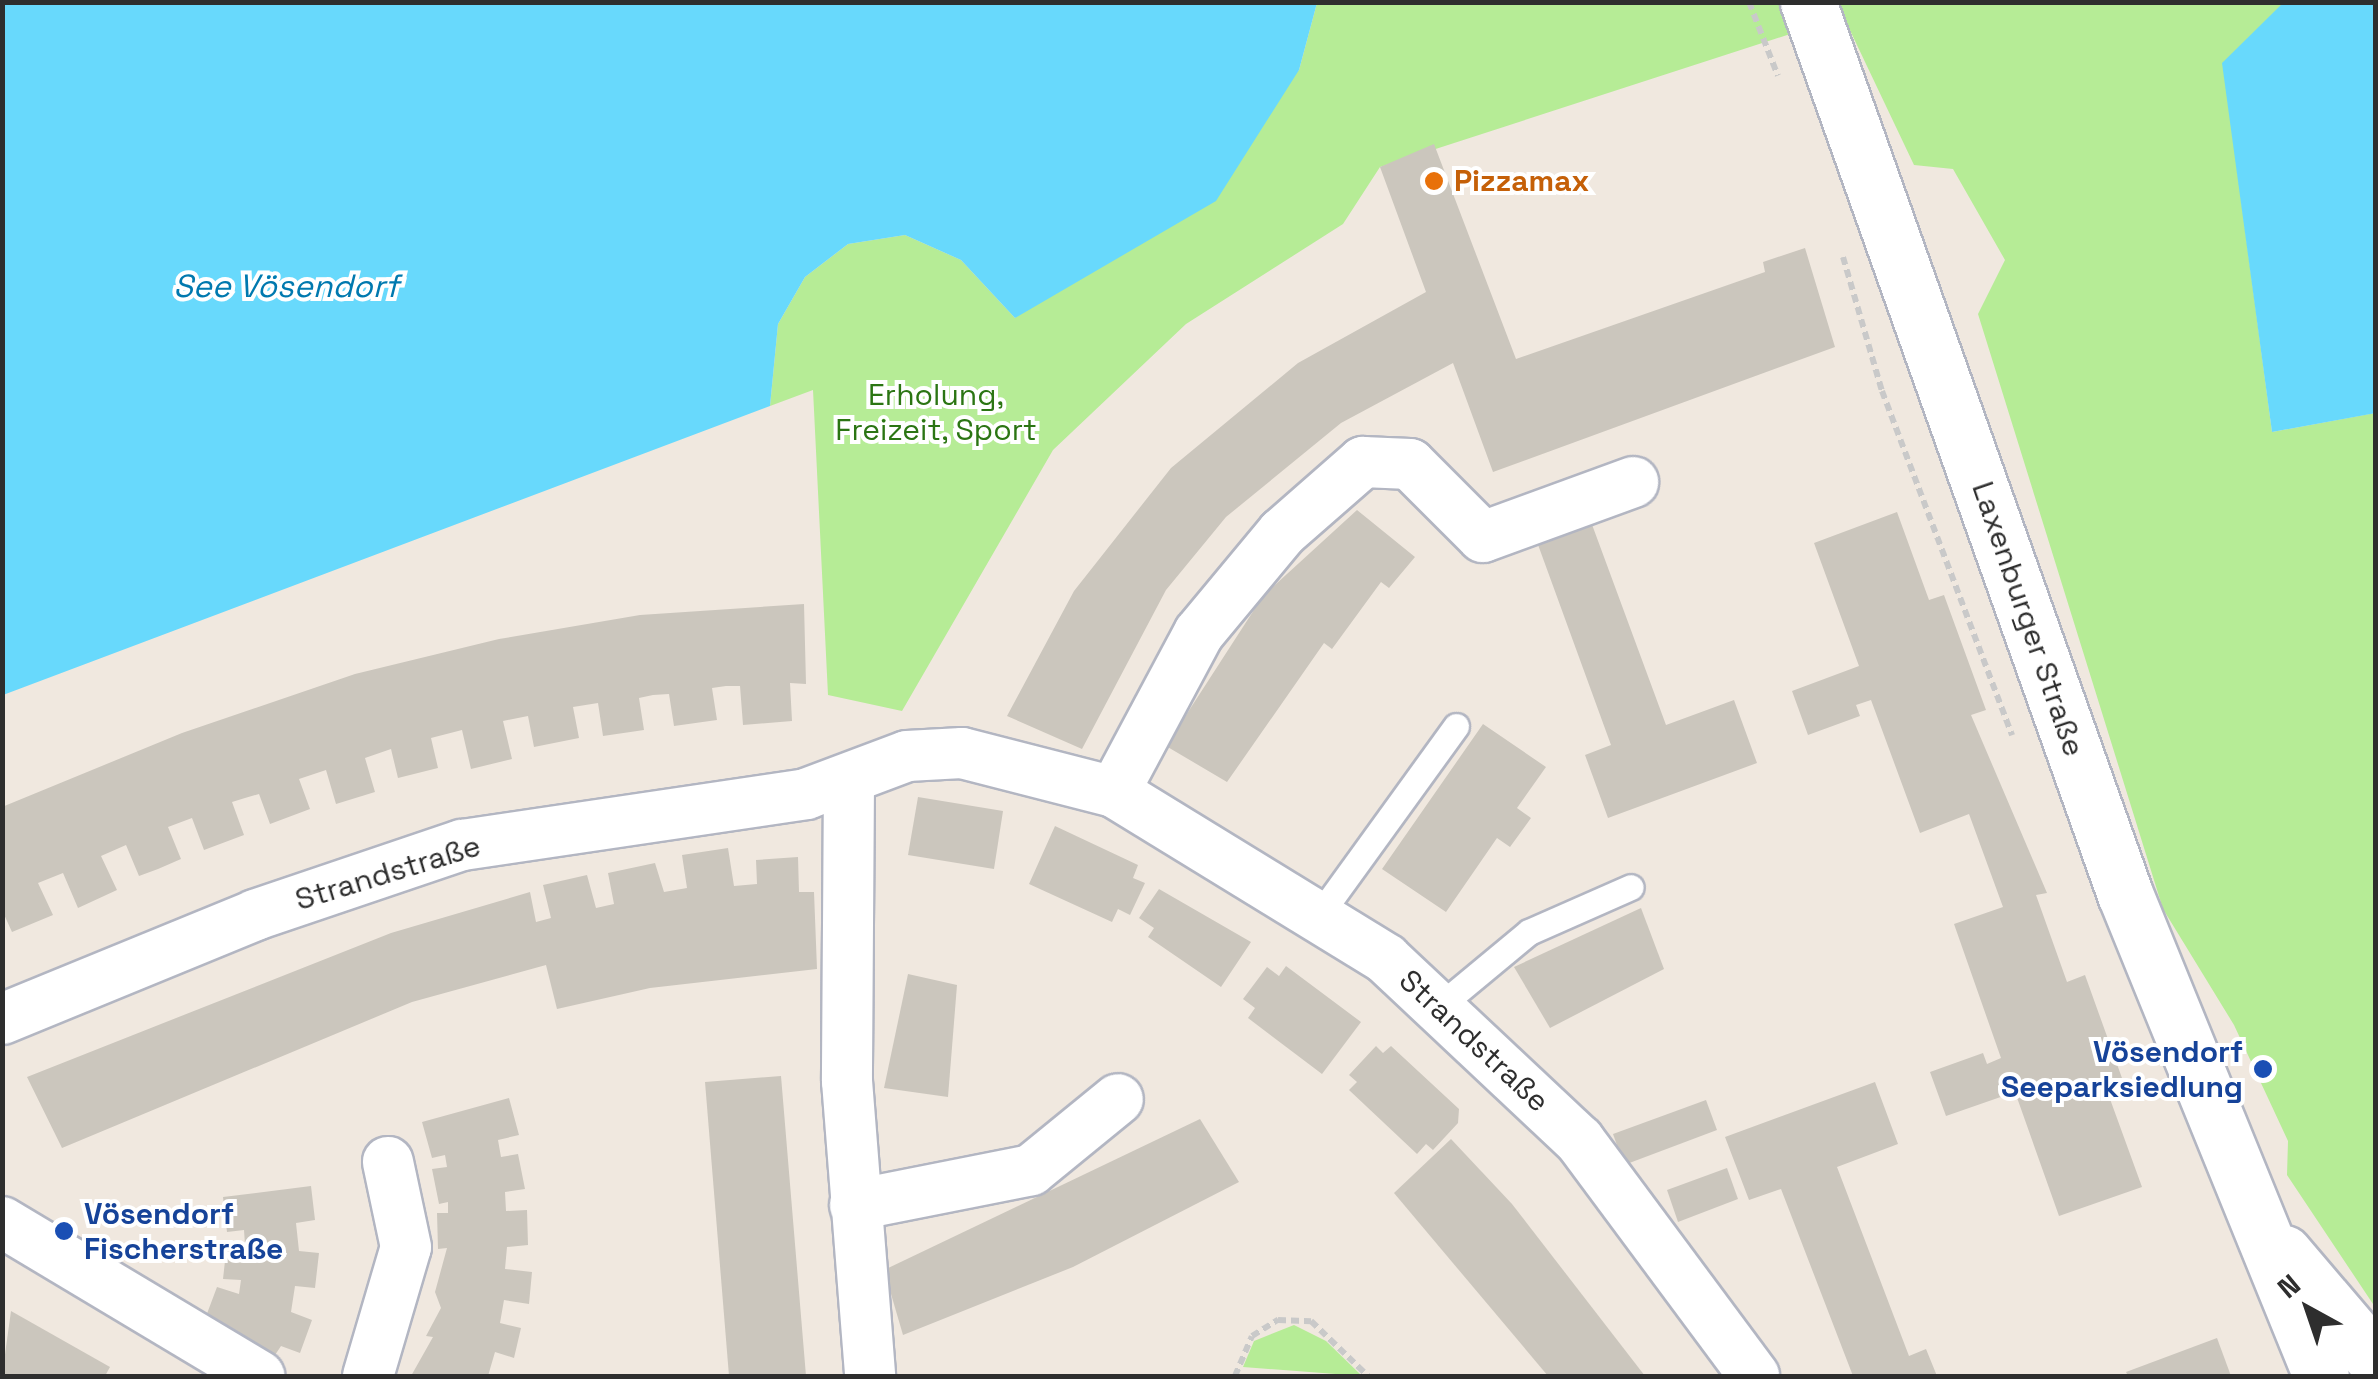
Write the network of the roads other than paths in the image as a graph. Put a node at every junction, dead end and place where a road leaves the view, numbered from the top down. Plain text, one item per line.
1 (1808, 2) edge
2 (1633, 482) dead end
3 (1456, 726) dead end
4 (849, 781) junction
5 (1114, 792) junction
6 (1631, 887) dead end
7 (1320, 914) junction
8 (1441, 1005) junction
9 (2, 1019) edge
10 (1118, 1099) dead end
11 (388, 1162) dead end
12 (854, 1205) junction
13 (2, 1222) edge
14 (2263, 1229) junction
15 (2376, 1361) edge
16 (259, 1376) edge
17 (368, 1376) edge
18 (870, 1376) edge
19 (1754, 1376) edge
20 (2320, 1376) edge

1 - 14 main road, Laxenburger Straße
2 - 5 street
3 - 7 lane
4 - 5 street, Strandstraße
4 - 9 street, Strandstraße
4 - 12 street
5 - 7 street, Strandstraße
6 - 8 lane
7 - 8 street, Strandstraße
8 - 19 street, Strandstraße
10 - 12 street
11 - 17 street
12 - 18 street
13 - 16 street
14 - 15 main road, Laxenburger Straße
14 - 20 main road, Laxenburger Straße

